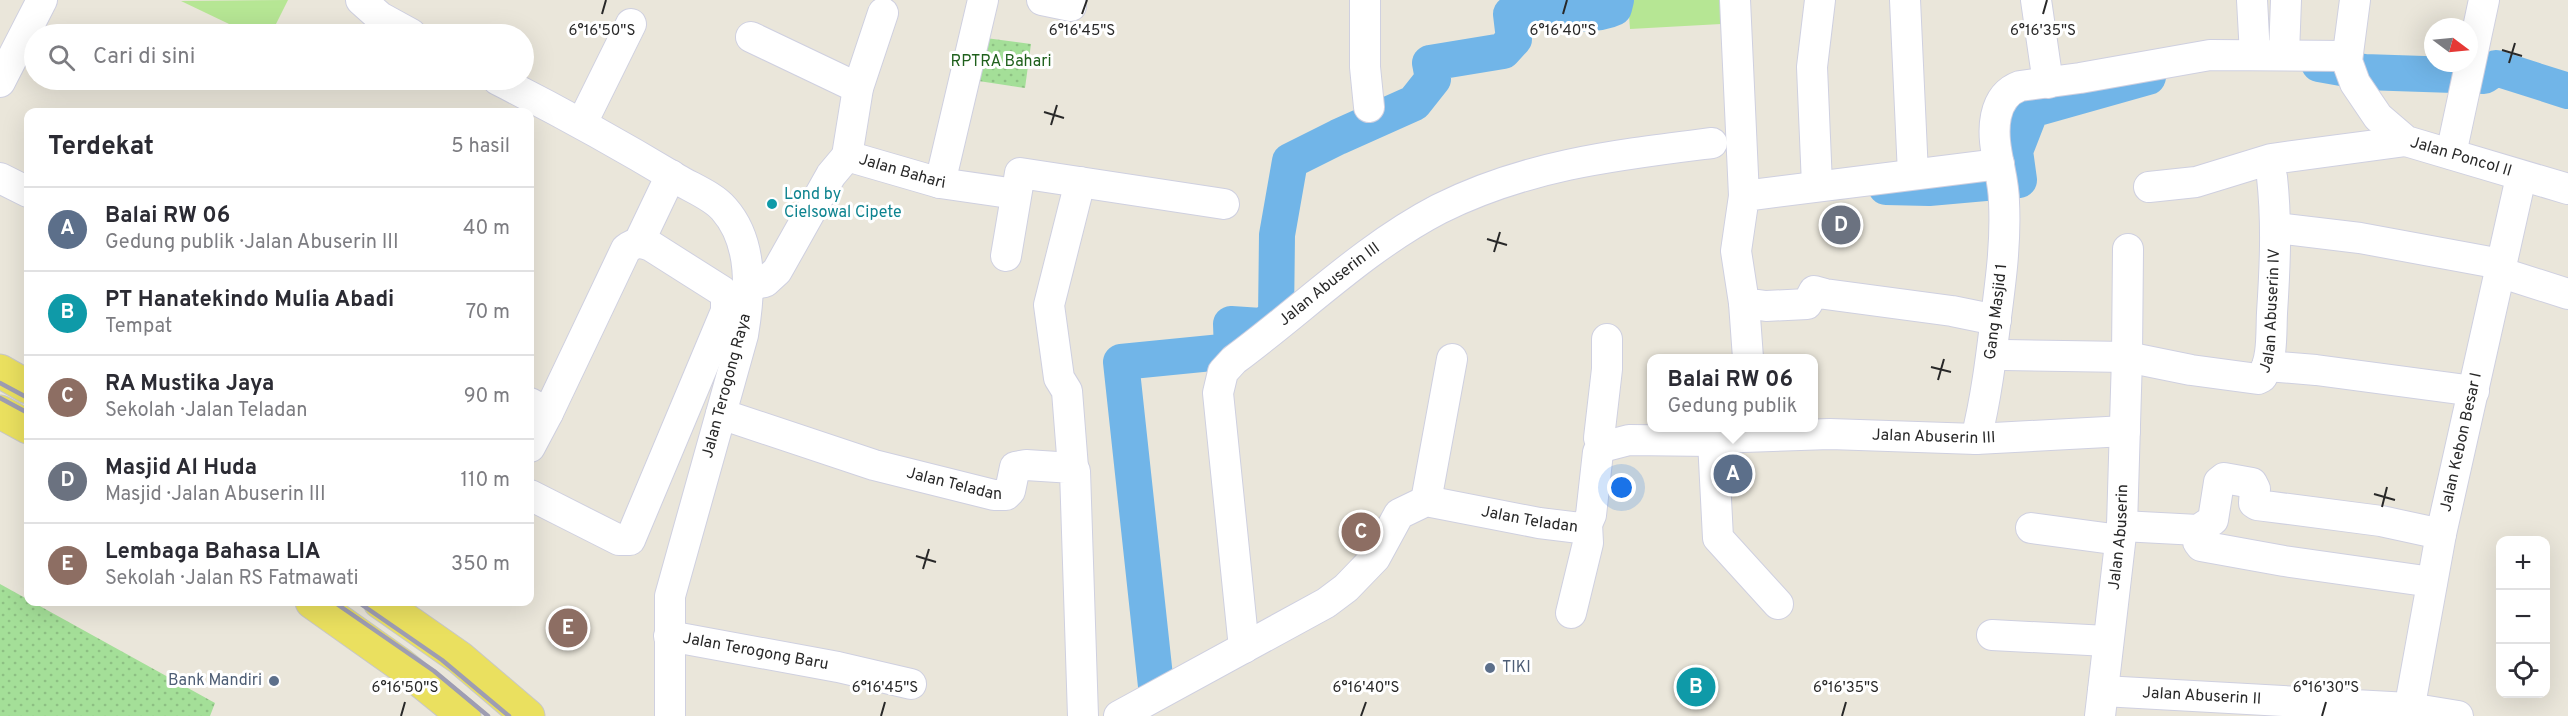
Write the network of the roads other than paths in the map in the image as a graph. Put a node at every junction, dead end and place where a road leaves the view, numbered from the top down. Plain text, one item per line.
1 (42, 0) edge
2 (362, 0) edge
3 (983, 0) edge
4 (1042, 0) edge
5 (1365, 0) edge
6 (1735, 0) edge
7 (1820, 0) edge
8 (1905, 0) edge
9 (2036, 0) edge
10 (2252, 0) edge
11 (2286, 0) edge
12 (2355, 0) edge
13 (2484, 0) edge
14 (1071, 6) dead end
15 (883, 13) dead end
16 (24, 24) edge
17 (24, 24) edge
18 (393, 24) edge
19 (631, 24) dead end
20 (751, 37) dead end
21 (8, 46) edge
22 (2254, 54) junction
23 (2284, 54) junction
24 (2349, 64) junction
25 (0, 82) edge
26 (2048, 83) junction
27 (858, 88) junction
28 (518, 90) edge
29 (1369, 107) dead end
30 (582, 123) junction
31 (2406, 141) junction
32 (1712, 143) dead end
33 (2451, 154) junction
34 (847, 156) junction
35 (2000, 172) junction
36 (1913, 174) junction
37 (2272, 177) dead end
38 (2521, 177) junction
39 (0, 178) edge
40 (676, 179) junction
41 (1080, 182) junction
42 (940, 183) junction
43 (1817, 185) junction
44 (2150, 187) dead end
45 (2568, 189) edge
46 (24, 190) edge
47 (1016, 194) junction
48 (1744, 201) junction
49 (1224, 204) dead end
50 (2277, 228) junction
51 (645, 244) junction
52 (2128, 249) dead end
53 (1006, 256) dead end
54 (2500, 268) junction
55 (748, 285) junction
56 (2568, 294) edge
57 (1744, 303) junction
58 (1996, 320) junction
59 (1607, 339) dead end
60 (1748, 354) edge
61 (2004, 355) dead end
62 (2127, 357) junction
63 (1452, 359) dead end
64 (2267, 366) junction
65 (0, 371) edge
66 (24, 385) edge
67 (2474, 391) junction
68 (539, 408) edge
69 (0, 412) edge
70 (721, 414) junction
71 (24, 425) edge
72 (534, 430) edge
73 (2125, 431) junction
74 (1744, 432) edge
75 (1976, 439) junction
76 (1713, 441) junction
77 (1602, 447) junction
78 (1073, 468) junction
79 (534, 497) edge
80 (1426, 501) junction
81 (1587, 524) junction
82 (2031, 528) dead end
83 (2198, 530) junction
84 (2121, 533) junction
85 (2441, 534) junction
86 (2432, 582) junction
87 (1778, 604) dead end
88 (318, 606) edge
89 (386, 606) edge
90 (1571, 613) dead end
91 (1992, 635) dead end
92 (669, 636) junction
93 (2107, 641) junction
94 (1244, 648) junction
95 (911, 684) dead end
96 (2101, 704) edge
97 (2409, 712) edge
98 (464, 716) edge
99 (528, 716) edge
100 (670, 716) edge
101 (1083, 716) edge
102 (1119, 716) edge
103 (2458, 716) edge

1 - 17 street
2 - 18 street
3 - 42 street, Jalan Bahari
4 - 14 street
5 - 29 street
6 - 48 street
7 - 43 street
8 - 36 street
9 - 26 street
10 - 22 street
11 - 23 street
12 - 24 street
13 - 33 street
15 - 27 street
16 - 21 street
19 - 30 street
20 - 27 street
21 - 25 street
22 - 23 street, Gang Masjid 1
22 - 26 street, Gang Masjid 1
23 - 24 street, Gang Masjid 1
24 - 31 street, Jalan Poncol II
26 - 35 street, Gang Masjid 1
27 - 34 street
28 - 30 street, Jalan Terogong Raya
30 - 40 street, Jalan Terogong Raya
31 - 33 street, Jalan Poncol II
31 - 44 street
32 - 94 street, Jalan Abuserin III
33 - 38 street, Jalan Poncol II
34 - 42 street, Jalan Bahari
34 - 55 street, Jalan Bahari
35 - 36 street
35 - 58 street, Gang Masjid 1
36 - 43 street
37 - 50 street, Jalan Abuserin IV
38 - 45 street, Jalan Poncol II
38 - 54 street, Jalan Kebon Besar I
39 - 46 street
40 - 51 street
40 - 55 street, Jalan Terogong Raya
41 - 47 street
41 - 49 street
41 - 78 street
42 - 47 street
43 - 48 street
47 - 53 street
48 - 57 street
50 - 54 street
50 - 64 street, Jalan Abuserin IV
51 - 68 street
51 - 79 street
52 - 62 street, Jalan Abuserin
54 - 56 street
54 - 67 street, Jalan Kebon Besar I
55 - 70 street, Jalan Terogong Raya
57 - 58 street
57 - 60 street
58 - 75 street, Gang Masjid 1
59 - 77 street, Jalan Teladan
61 - 62 street
62 - 64 street, Jalan Abuserin IV
62 - 73 street, Jalan Abuserin
63 - 80 street
64 - 67 street
65 - 66 main road
67 - 85 street, Jalan Kebon Besar I
68 - 72 street
69 - 71 main road
70 - 78 street, Jalan Teladan
70 - 92 street, Jalan Terogong Raya
73 - 75 street, Jalan Abuserin III
73 - 84 street, Jalan Abuserin
74 - 75 street, Jalan Abuserin III
74 - 76 street, Jalan Abuserin III
76 - 77 street, Jalan Abuserin III
76 - 87 street
77 - 81 street, Jalan Teladan
78 - 101 street
80 - 81 street, Jalan Teladan
80 - 94 street
81 - 90 street
82 - 84 street
83 - 84 street
83 - 85 street
83 - 86 street
84 - 93 street, Jalan Abuserin
85 - 86 street, Jalan Kebon Besar I
86 - 97 street, Jalan Kebon Besar I
88 - 98 main road
89 - 99 main road
91 - 93 street
92 - 95 street, Jalan Terogong Baru
92 - 100 street, Jalan Terogong Raya
93 - 96 street, Jalan Abuserin
94 - 102 street
96 - 97 street, Jalan Abuserin II
97 - 103 street, Jalan Abuserin II

